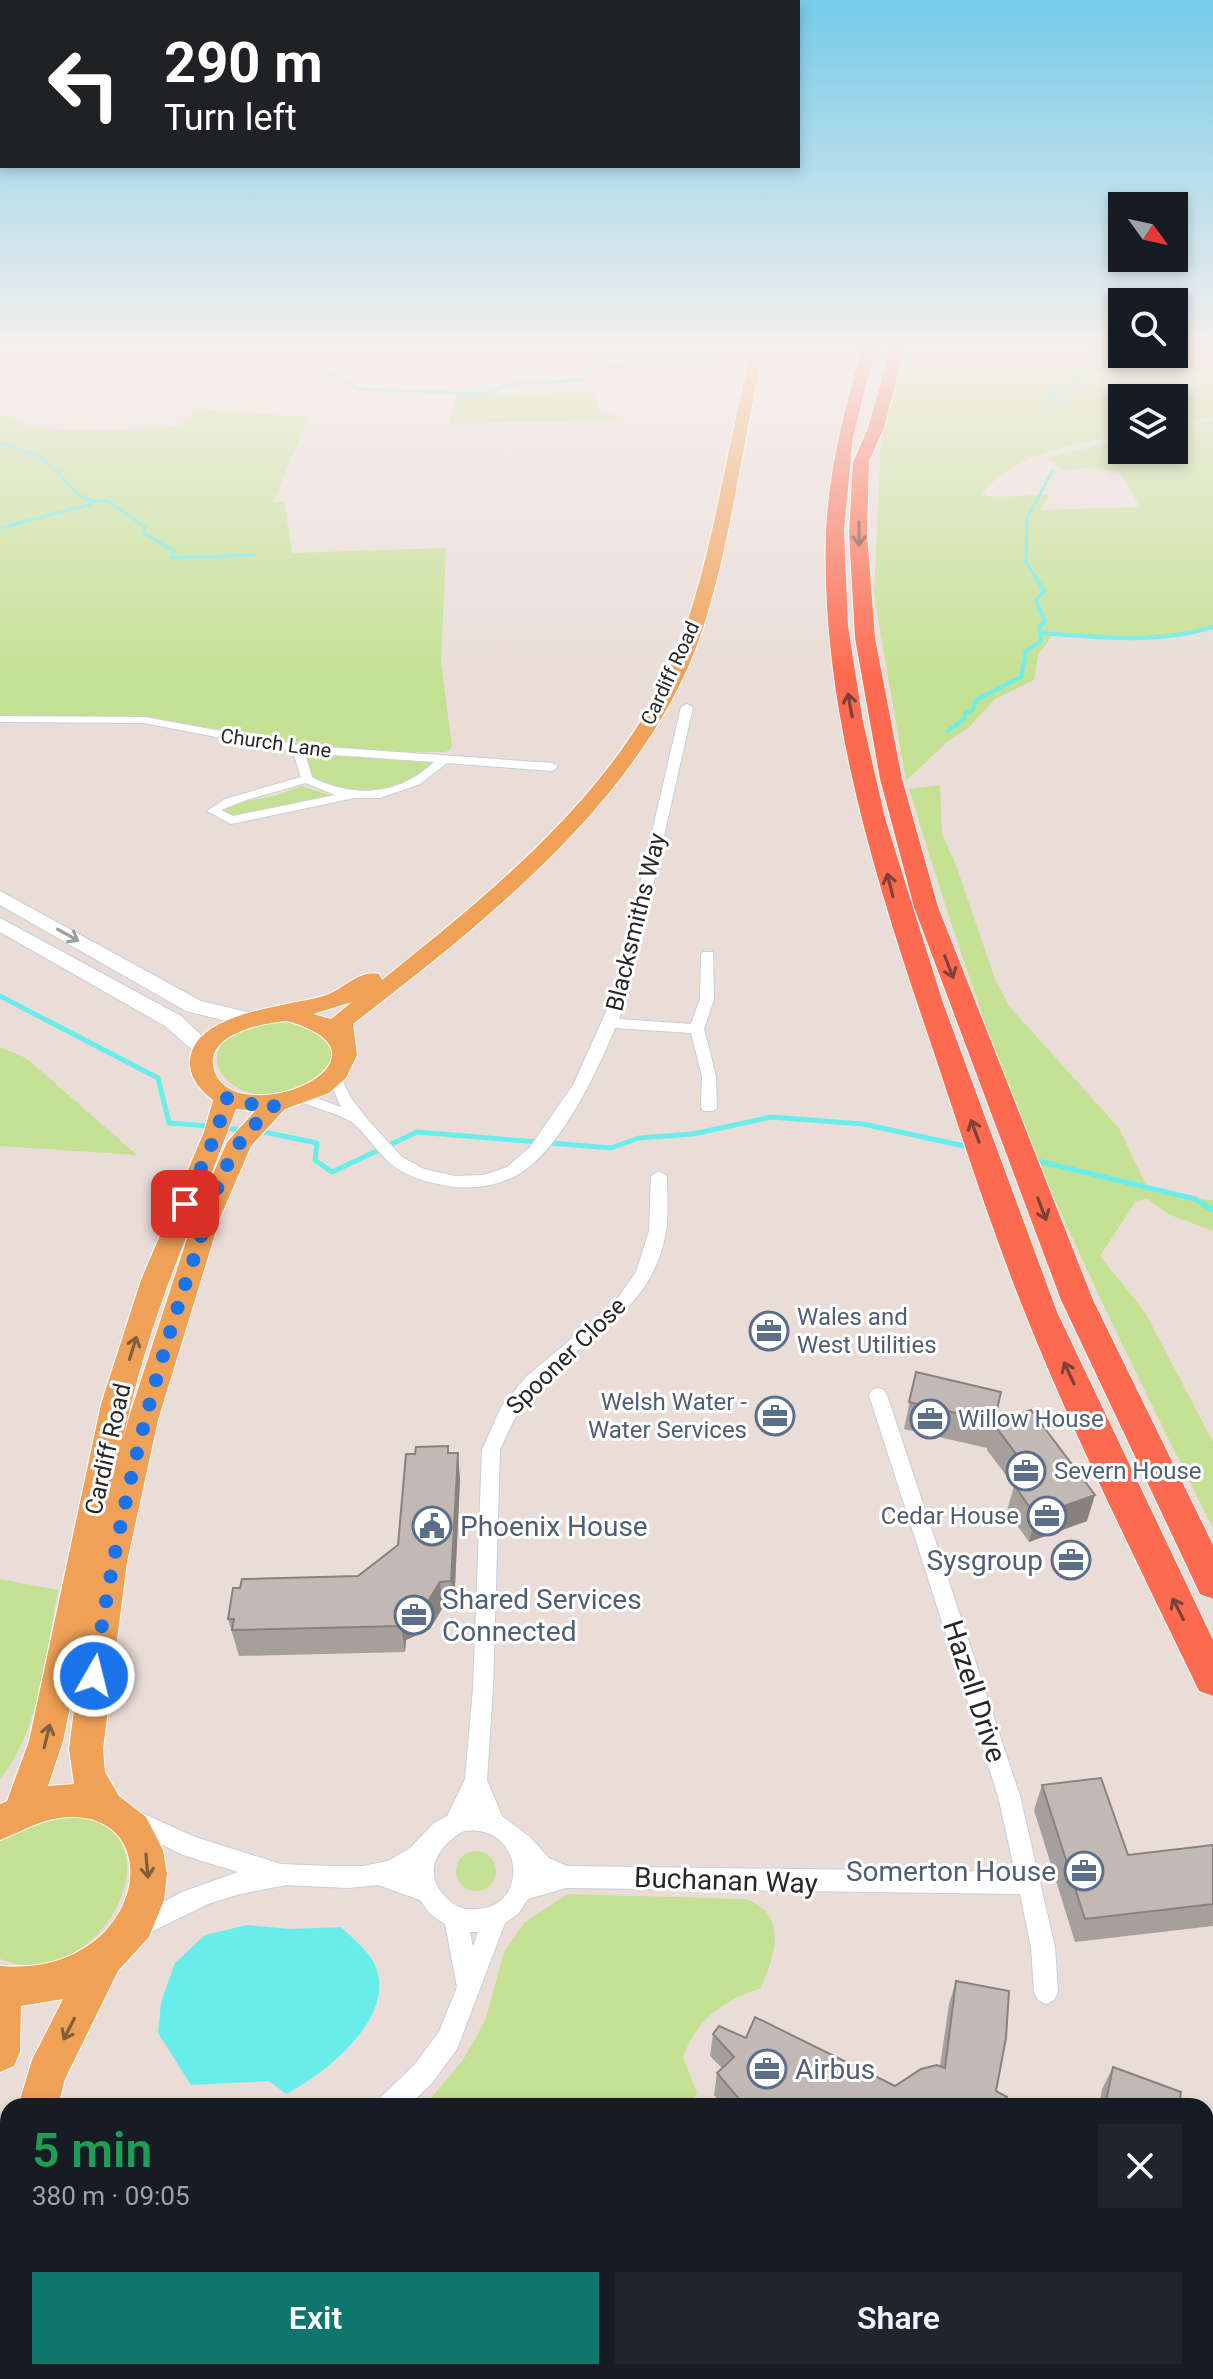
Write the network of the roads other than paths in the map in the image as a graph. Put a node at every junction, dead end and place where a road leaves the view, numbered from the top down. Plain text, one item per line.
1 (733, 458) edge
2 (843, 458) edge
3 (862, 459) edge
4 (687, 707) dead end
5 (0, 719) edge
6 (298, 749) junction
7 (445, 758) junction
8 (552, 767) dead end
9 (307, 779) junction
10 (878, 784) junction
11 (350, 796) junction
12 (0, 897) edge
13 (491, 899) junction
14 (0, 924) edge
15 (708, 955) dead end
16 (288, 1014) junction
17 (247, 1019) junction
18 (611, 1023) junction
19 (697, 1029) junction
20 (341, 1036) junction
21 (205, 1049) junction
22 (335, 1078) junction
23 (226, 1098) junction
24 (289, 1101) junction
25 (709, 1108) dead end
26 (359, 1120) junction
27 (659, 1176) dead end
28 (878, 1395) dead end
29 (1213, 1583) edge
30 (1213, 1679) edge
31 (476, 1780) junction
32 (113, 1809) junction
33 (11, 1816) edge
34 (493, 1822) junction
35 (454, 1825) junction
36 (518, 1841) junction
37 (432, 1843) junction
38 (282, 1874) junction
39 (379, 1875) junction
40 (566, 1877) junction
41 (1030, 1883) junction
42 (425, 1890) junction
43 (520, 1890) junction
44 (497, 1914) junction
45 (456, 1918) junction
46 (116, 1946) junction
47 (1, 1986) edge
48 (468, 1990) junction
49 (1046, 1992) dead end
50 (0, 2052) edge
51 (40, 2098) edge
52 (398, 2098) edge

1 - 13 main road, Cardiff Road
10 -> 2 highway
3 -> 10 highway
4 - 18 street, Blacksmiths Way
5 - 6 street, Church Lane
6 - 7 street, Church Lane
6 - 9 street
7 - 8 street, Church Lane
7 - 11 street
9 - 11 street
9 - 11 street
10 -> 29 highway
30 -> 10 highway
12 -> 17 street
13 - 16 main road, Cardiff Road
13 - 20 main road, Cardiff Road
14 - 21 street
15 - 19 street
16 - 17 main road
16 - 20 main road
17 - 21 main road
18 - 19 street
18 - 26 street, Blacksmiths Way
19 - 25 street
20 - 22 main road
21 - 23 main road
22 - 24 main road
22 - 26 street, Blacksmiths Way
23 - 24 main road
33 -> 23 main road, Cardiff Road
24 - 26 street, Blacksmiths Way
24 - 32 main road, Cardiff Road
27 - 31 street, Spooner Close
28 - 41 street, Hazell Drive
31 - 34 street, Spooner Close
31 - 35 street, Spooner Close
32 - 33 main road, Cardiff Road
32 - 38 street
32 -> 46 main road, Cardiff Road
34 - 35 street
34 - 36 street
35 - 37 street
36 - 40 street
36 - 43 street
37 - 39 street
37 - 42 street
38 - 39 street
38 - 46 street
39 - 42 street
40 - 41 street, Buchanan Way
40 - 43 street, Buchanan Way
41 - 49 street, Hazell Drive
42 - 45 street
43 - 44 street
44 - 45 street
44 - 48 street
45 - 48 street
46 - 47 main road
46 -> 51 main road, Cardiff Road
47 - 50 main road
48 - 52 street

